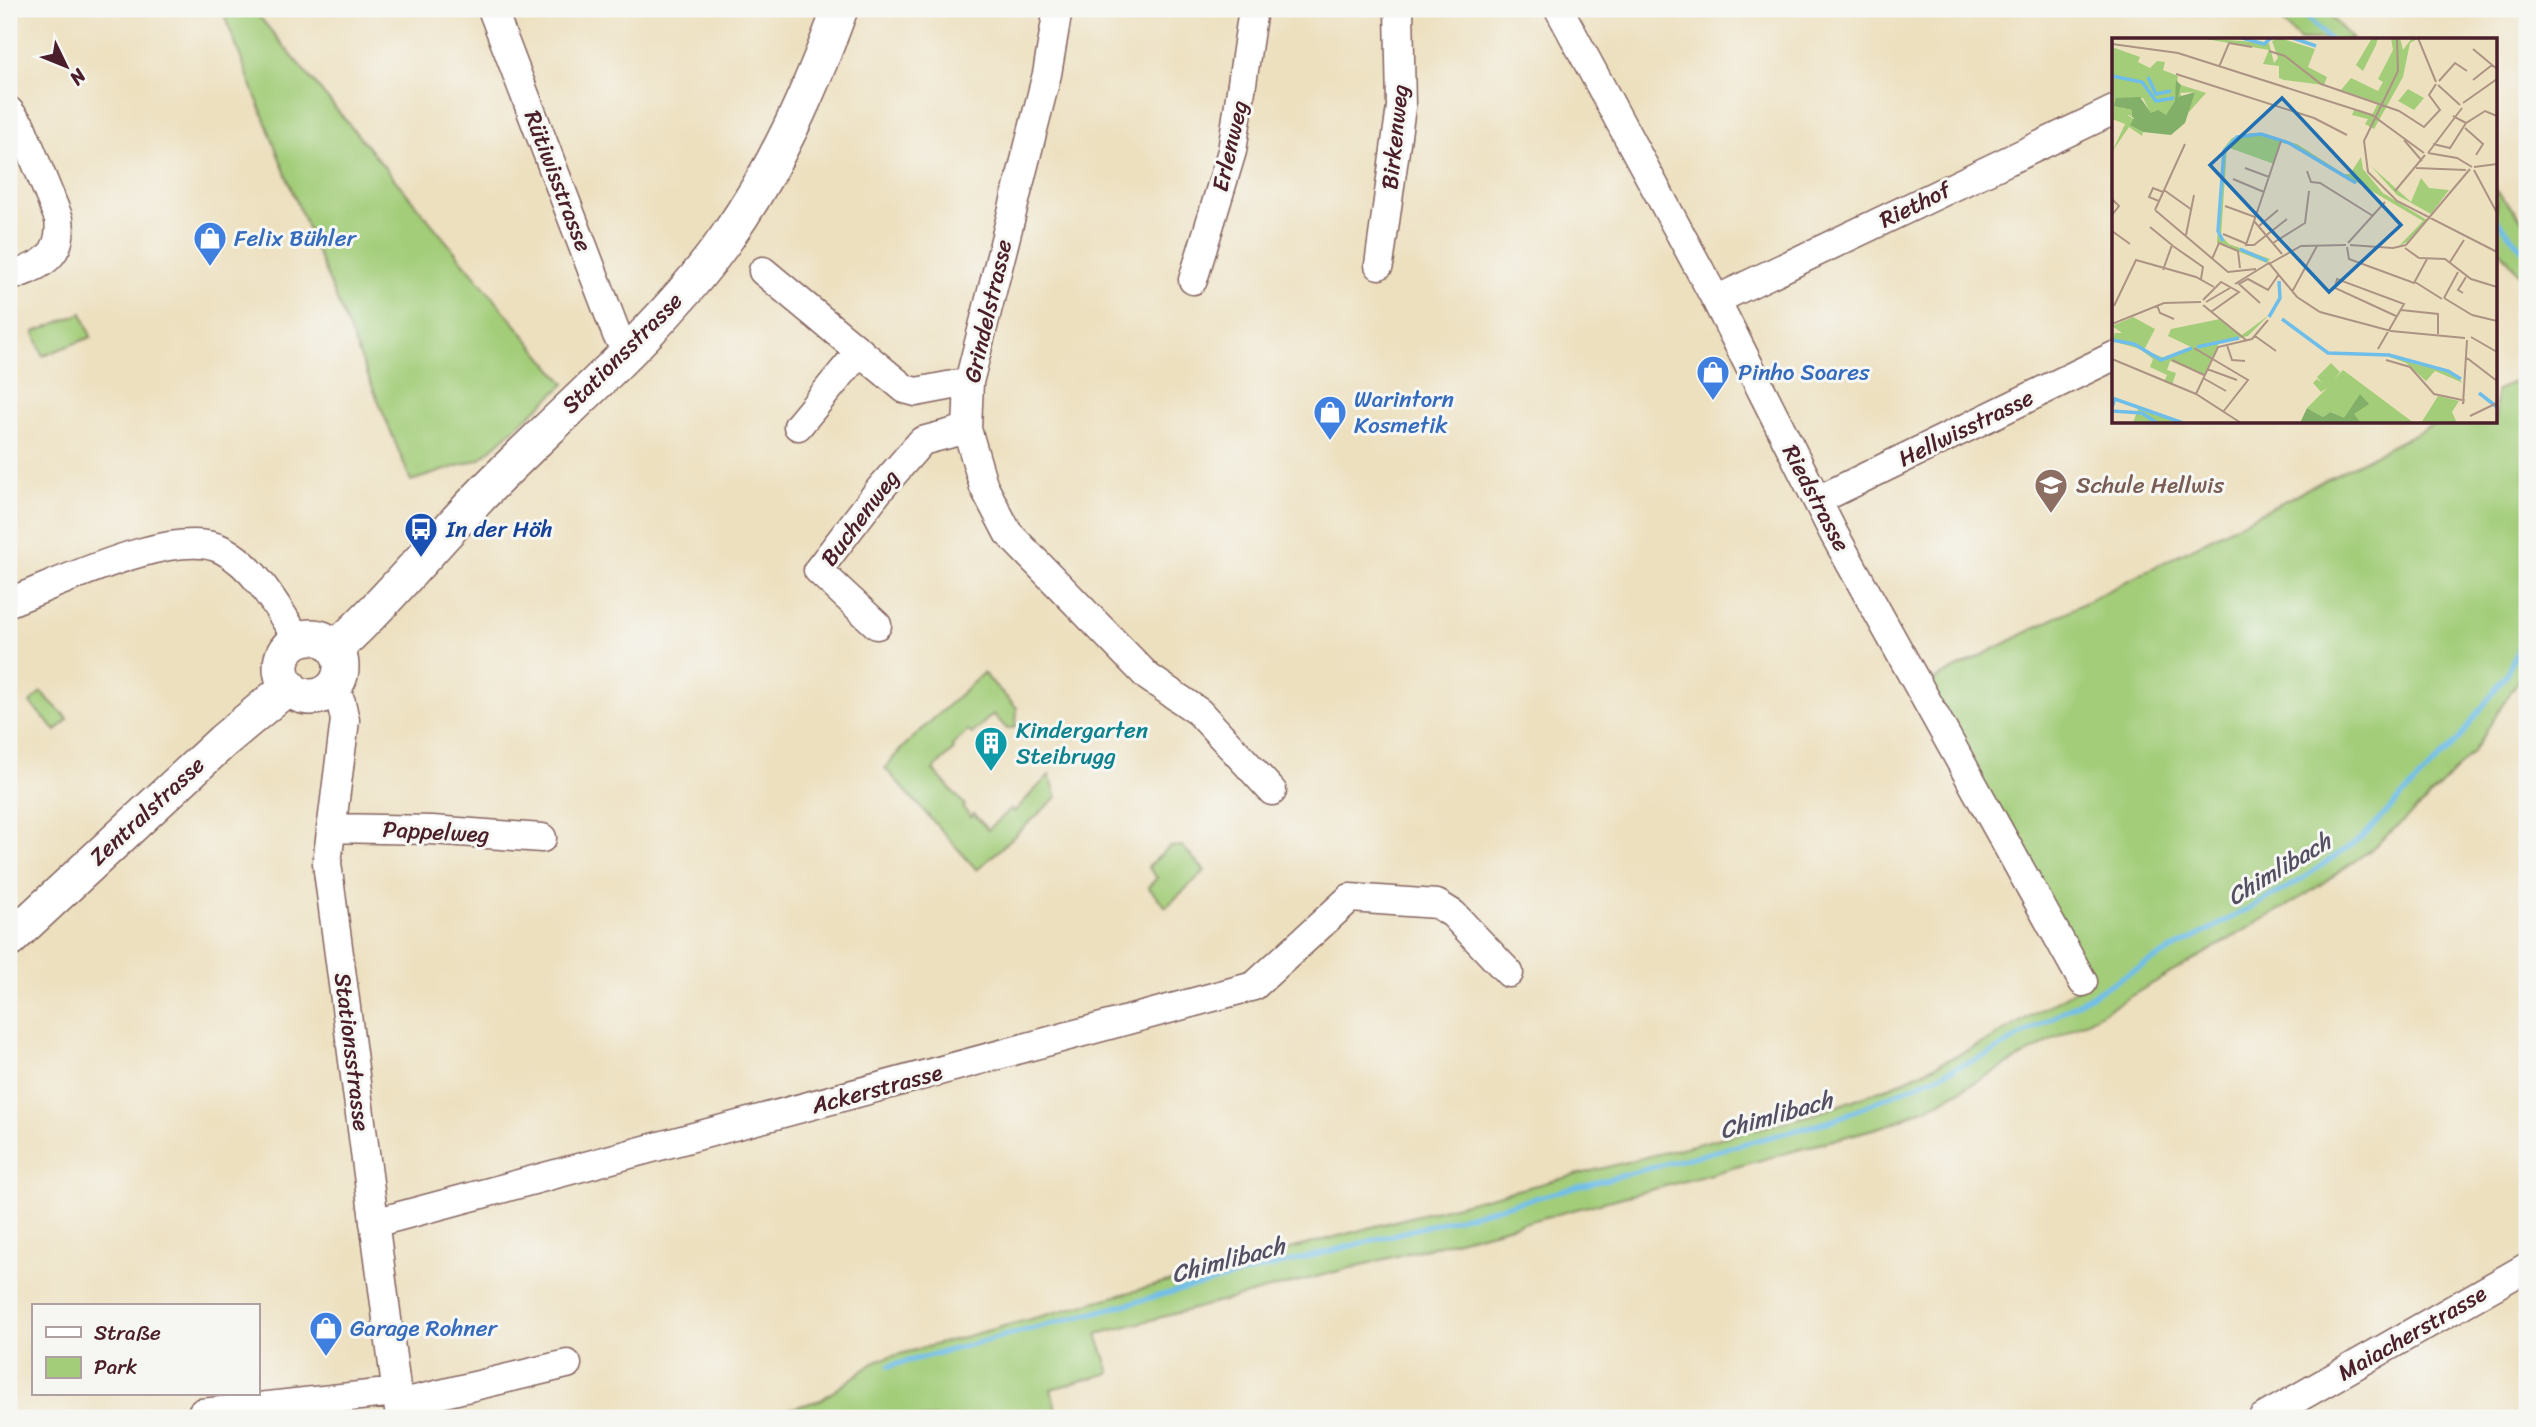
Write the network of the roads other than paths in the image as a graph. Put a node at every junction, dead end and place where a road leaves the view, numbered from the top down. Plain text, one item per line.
1 (492, 9) edge
2 (840, 9) edge
3 (1058, 9) edge
4 (1252, 9) edge
5 (1399, 9) edge
6 (1559, 9) edge
7 (9, 111) edge
8 (2112, 111) edge
9 (1379, 265) dead end
10 (763, 271) dead end
11 (9, 277) edge
12 (1194, 279) dead end
13 (1716, 300) junction
14 (628, 351) junction
15 (860, 351) junction
16 (2112, 357) edge
17 (969, 382) junction
18 (798, 426) dead end
19 (967, 429) junction
20 (1818, 500) junction
21 (9, 602) edge
22 (877, 625) dead end
23 (298, 640) junction
24 (335, 649) junction
25 (289, 686) junction
26 (331, 689) junction
27 (1272, 791) dead end
28 (331, 828) junction
29 (542, 838) dead end
30 (9, 940) edge
31 (1509, 973) dead end
32 (2083, 982) dead end
33 (374, 1223) junction
34 (2527, 1267) edge
35 (567, 1364) dead end
36 (398, 1405) edge
37 (2301, 1409) edge
38 (202, 1413) dead end
39 (2263, 1418) edge

1 - 14 street, Rütiwisstrasse
2 - 14 main road, Stationsstrasse
3 - 17 street, Grindelstrasse
4 - 12 street, Erlenweg
5 - 9 street, Birkenweg
6 - 13 street, Riedstrasse
7 - 11 street
8 - 13 street, Riethof
10 - 15 street
13 - 20 street, Riedstrasse
14 - 24 main road, Stationsstrasse
15 - 17 street
15 - 18 street
16 - 20 street, Hellwisstrasse
17 - 19 street, Grindelstrasse
19 - 22 street, Buchenweg
19 - 27 street, Grindelstrasse
20 - 32 street, Riedstrasse
21 - 23 street
23 - 24 main road
23 - 25 main road
24 - 26 main road
25 - 26 main road
25 - 30 main road, Zentralstrasse
26 - 28 street, Stationsstrasse
28 - 29 street, Pappelweg
28 - 33 street, Stationsstrasse
31 - 33 street, Ackerstrasse
33 - 36 street, Stationsstrasse
34 - 37 street, Maiacherstrasse
35 - 36 street
36 - 38 street
37 - 39 street, Maiacherstrasse

